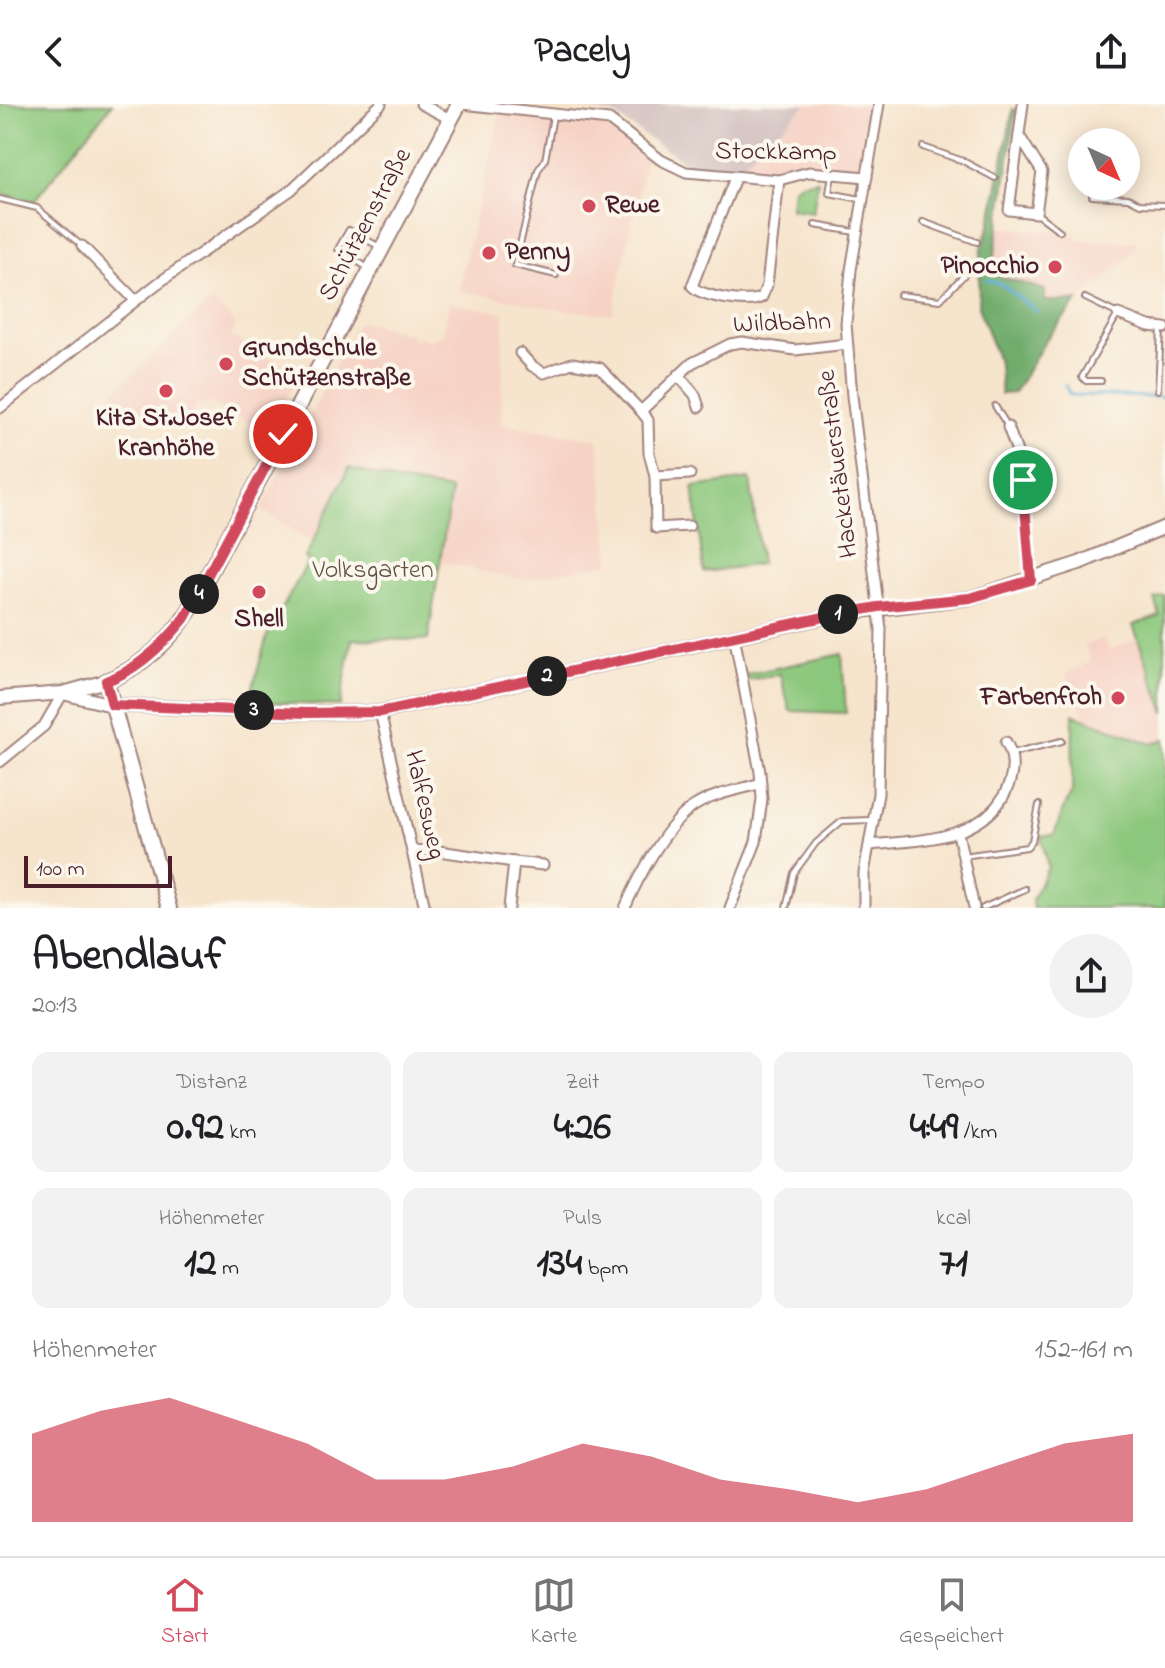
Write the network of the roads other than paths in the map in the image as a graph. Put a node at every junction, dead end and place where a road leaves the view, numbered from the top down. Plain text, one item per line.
1 (381, 104) edge
2 (421, 104) edge
3 (461, 104) edge
4 (879, 104) edge
5 (1023, 104) edge
6 (554, 114) junction
7 (450, 119) junction
8 (1020, 137) junction
9 (923, 147) dead end
10 (832, 173) junction
11 (867, 177) junction
12 (735, 178) junction
13 (995, 178) dead end
14 (779, 180) junction
15 (0, 199) edge
16 (863, 199) junction
17 (1132, 200) edge
18 (1165, 205) edge
19 (1036, 213) junction
20 (923, 222) dead end
21 (815, 225) dead end
22 (1060, 231) dead end
23 (857, 232) junction
24 (977, 242) dead end
25 (82, 246) joint
26 (382, 248) junction
27 (370, 269) junction
28 (968, 271) dead end
29 (556, 275) dead end
30 (900, 295) dead end
31 (1085, 298) dead end
32 (135, 300) junction
33 (1118, 314) junction
34 (1163, 328) edge
35 (847, 344) junction
36 (520, 353) dead end
37 (678, 375) junction
38 (1101, 381) dead end
39 (1158, 390) dead end
40 (995, 406) dead end
41 (699, 407) dead end
42 (0, 408) edge
43 (641, 411) junction
44 (1008, 427) joint
45 (690, 474) dead end
46 (655, 476) junction
47 (689, 526) dead end
48 (1165, 527) edge
49 (1031, 580) junction
50 (878, 607) junction
51 (734, 635) junction
52 (106, 681) junction
53 (63, 693) junction
54 (0, 698) edge
55 (112, 705) junction
56 (380, 712) junction
57 (1062, 741) dead end
58 (1006, 742) dead end
59 (1012, 753) junction
60 (0, 762) edge
61 (761, 783) junction
62 (1039, 805) dead end
63 (875, 820) junction
64 (958, 833) junction
65 (870, 845) junction
66 (412, 851) junction
67 (963, 856) junction
68 (514, 862) junction
69 (543, 865) dead end
70 (1025, 889) dead end
71 (169, 908) edge
72 (425, 908) edge
73 (509, 908) edge
74 (625, 908) edge
75 (730, 908) edge
76 (786, 908) edge
77 (864, 908) edge
78 (974, 908) edge
79 (983, 908) edge

1 - 32 street
2 - 7 street
3 - 6 street, Stockkamp
3 - 7 main road, Schützenstraße
4 - 11 street, Hacketäuerstraße
5 - 8 street
6 - 12 street, Stockkamp
6 - 29 lane
7 - 26 main road, Schützenstraße
8 - 19 street
8 - 19 street
9 - 13 lane
10 - 11 street, Stockkamp
10 - 14 street, Stockkamp
10 - 16 lane
11 - 16 street, Hacketäuerstraße
12 - 14 street, Stockkamp
12 - 14 street
15 - 25 lane
16 - 23 street, Hacketäuerstraße
17 - 18 lane
19 - 22 lane
20 - 24 lane
21 - 23 lane
23 - 35 street, Hacketäuerstraße
25 - 32 street
26 - 27 main road, Schützenstraße
26 - 27 lane
27 - 52 main road, Schützenstraße
28 - 30 lane
31 - 33 lane
32 - 42 street
33 - 34 street
33 - 38 lane
34 - 39 lane
35 - 37 street, Wildbahn
35 - 50 street, Hacketäuerstraße
36 - 43 street
37 - 41 street
37 - 43 street, Wildbahn
40 - 44 lane
43 - 46 street
44 - 49 street
45 - 46 street
46 - 47 street
48 - 49 street
49 - 50 street
50 - 51 street
50 - 63 street, Hacketäuerstraße
51 - 56 street
51 - 61 street
52 - 53 street
52 - 55 main road
53 - 54 street
53 - 55 street
53 - 60 street
55 - 56 street
55 - 71 main road
56 - 66 street, Halfesweg
57 - 59 lane
58 - 59 street
59 - 64 street
61 - 74 street
61 - 75 street
62 - 67 lane
63 - 65 street, Hacketäuerstraße
63 - 76 lane
64 - 65 street
64 - 67 street
65 - 77 street, Hacketäuerstraße
66 - 68 street
66 - 72 street, Halfesweg
67 - 78 street
68 - 69 street
68 - 73 street
70 - 79 lane

